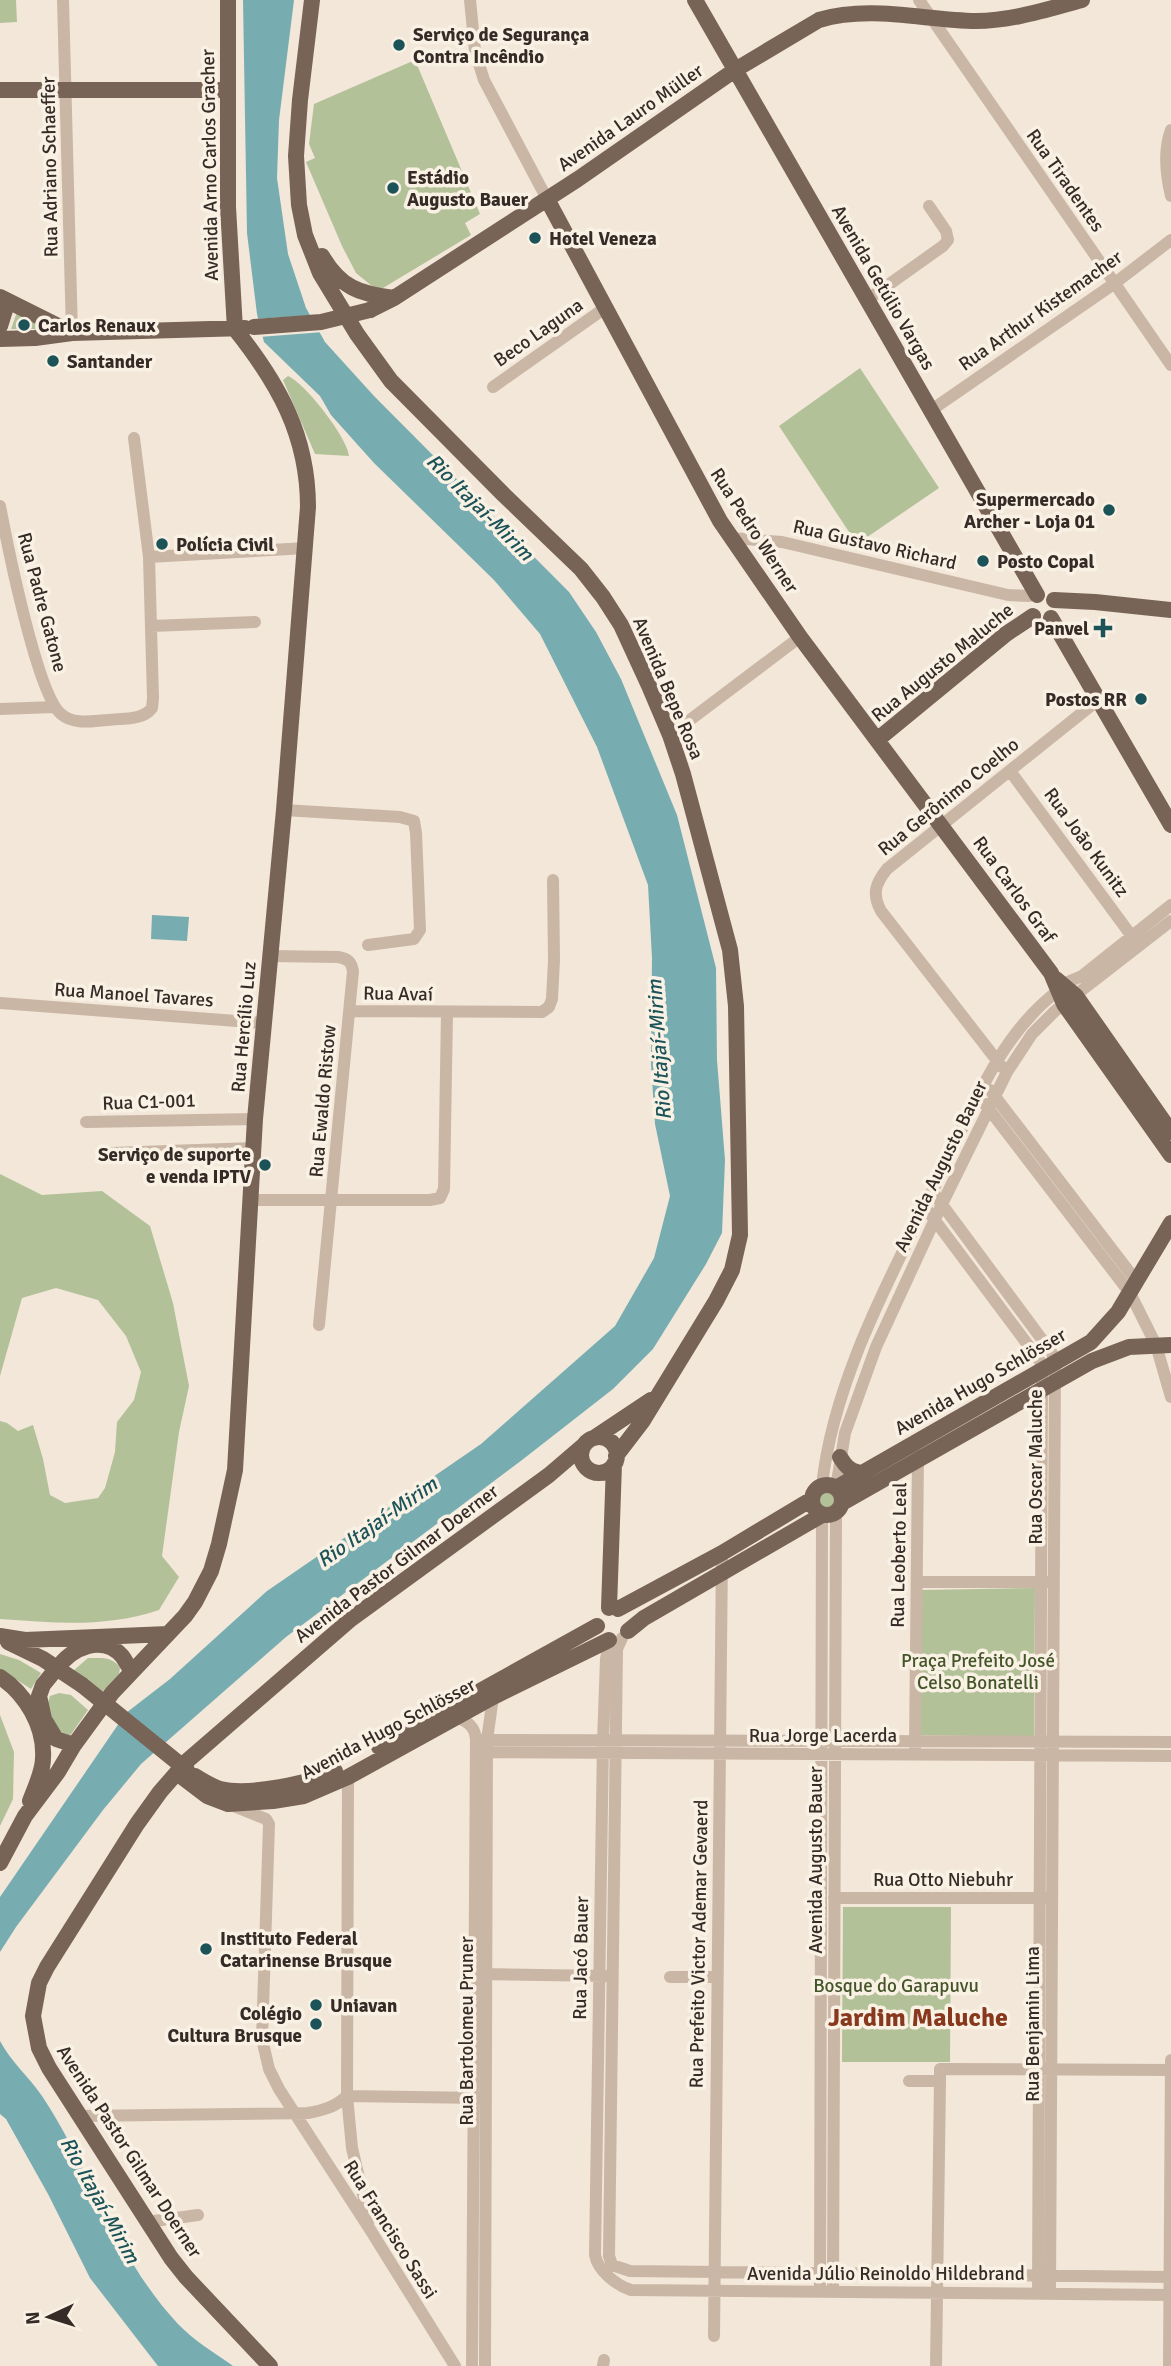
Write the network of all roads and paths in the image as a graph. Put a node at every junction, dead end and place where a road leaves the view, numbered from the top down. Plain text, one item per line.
1 (63, 0) edge
2 (228, 0) edge
3 (312, 0) edge
4 (470, 0) edge
5 (695, 0) edge
6 (919, 0) edge
7 (1082, 0) edge
8 (929, 17) junction
9 (735, 70) junction
10 (66, 89) junction
11 (0, 90) edge
12 (229, 90) junction
13 (1171, 130) edge
14 (1169, 148) edge
15 (1171, 196) edge
16 (547, 199) junction
17 (299, 205) junction
18 (929, 206) dead end
19 (1171, 240) edge
20 (1115, 283) junction
21 (1, 298) edge
22 (394, 298) junction
23 (867, 300) junction
24 (605, 308) junction
25 (0, 326) edge
26 (235, 329) junction
27 (72, 333) junction
28 (0, 339) edge
29 (1171, 365) edge
30 (493, 387) dead end
31 (930, 411) junction
32 (134, 438) dead end
33 (0, 506) edge
34 (732, 538) junction
35 (306, 548) junction
36 (149, 557) junction
37 (1054, 600) junction
38 (1033, 601) junction
39 (1171, 610) edge
40 (1051, 618) junction
41 (254, 622) dead end
42 (151, 626) junction
43 (800, 637) junction
44 (1098, 700) junction
45 (54, 707) junction
46 (0, 709) edge
47 (670, 735) junction
48 (877, 740) junction
49 (1010, 771) junction
50 (284, 810) junction
51 (942, 825) junction
52 (1171, 825) edge
53 (554, 880) dead end
54 (1171, 905) edge
55 (1171, 921) edge
56 (1136, 941) junction
57 (368, 945) dead end
58 (270, 956) junction
59 (1063, 990) junction
60 (0, 1003) edge
61 (349, 1012) junction
62 (447, 1013) junction
63 (264, 1023) junction
64 (996, 1061) junction
65 (1007, 1072) junction
66 (982, 1090) junction
67 (1138, 1096) junction
68 (991, 1102) junction
69 (255, 1119) junction
70 (86, 1122) dead end
71 (1171, 1132) edge
72 (254, 1148) junction
73 (112, 1153) dead end
74 (1171, 1155) edge
75 (932, 1191) junction
76 (250, 1200) junction
77 (332, 1201) junction
78 (942, 1204) junction
79 (925, 1207) junction
80 (935, 1220) junction
81 (1171, 1223) edge
82 (1003, 1286) junction
83 (1133, 1287) junction
84 (990, 1295) junction
85 (879, 1304) junction
86 (892, 1309) junction
87 (319, 1325) dead end
88 (1167, 1346) edge
89 (1049, 1376) junction
90 (849, 1378) junction
91 (862, 1383) junction
92 (656, 1397) junction
93 (1171, 1397) edge
94 (918, 1440) junction
95 (589, 1441) junction
96 (840, 1457) junction
97 (918, 1458) junction
98 (615, 1460) junction
99 (593, 1471) junction
100 (863, 1473) junction
101 (549, 1475) junction
102 (832, 1501) junction
103 (613, 1506) junction
104 (722, 1553) junction
105 (721, 1572) junction
106 (917, 1582) junction
107 (1048, 1582) junction
108 (614, 1609) junction
109 (597, 1626) junction
110 (835, 1630) junction
111 (821, 1631) junction
112 (168, 1634) junction
113 (0, 1637) edge
114 (117, 1637) junction
115 (617, 1637) junction
116 (0, 1648) edge
117 (55, 1671) junction
118 (131, 1671) junction
119 (0, 1677) edge
120 (493, 1697) junction
121 (456, 1717) junction
122 (50, 1732) junction
123 (1047, 1742) junction
124 (1171, 1742) edge
125 (74, 1745) junction
126 (481, 1746) junction
127 (603, 1747) junction
128 (617, 1747) junction
129 (719, 1747) junction
130 (821, 1748) junction
131 (835, 1748) junction
132 (915, 1748) junction
133 (1047, 1756) junction
134 (1171, 1756) edge
135 (50, 1770) junction
136 (185, 1774) junction
137 (348, 1777) junction
138 (228, 1804) junction
139 (828, 1829) junction
140 (828, 1856) junction
141 (0, 1863) edge
142 (601, 1871) junction
143 (615, 1871) junction
144 (834, 1898) junction
145 (1046, 1898) junction
146 (480, 1974) junction
147 (599, 1976) junction
148 (613, 1976) junction
149 (670, 1977) dead end
150 (717, 1977) junction
151 (827, 2041) junction
152 (1171, 2060) edge
153 (1045, 2069) junction
154 (1171, 2070) edge
155 (909, 2081) dead end
156 (940, 2081) junction
157 (347, 2096) junction
158 (479, 2098) junction
159 (294, 2114) junction
160 (79, 2116) junction
161 (1171, 2146) edge
162 (1171, 2198) edge
163 (198, 2215) dead end
164 (147, 2222) junction
165 (371, 2231) junction
166 (609, 2269) junction
167 (714, 2272) junction
168 (827, 2273) junction
169 (937, 2274) junction
170 (1044, 2275) junction
171 (1170, 2277) edge
172 (478, 2284) junction
173 (714, 2291) junction
174 (826, 2292) junction
175 (937, 2292) junction
176 (1044, 2293) junction
177 (1170, 2295) edge
178 (713, 2336) dead end
179 (270, 2366) edge
180 (454, 2366) edge
181 (472, 2366) edge
182 (485, 2366) edge
183 (936, 2366) edge
184 (1169, 2366) edge

1 - 10 street, Rua Adriano Schaeffer
2 - 12 main road, Avenida Arno Carlos Gracher
3 - 17 main road, Avenida Bepe Rosa
4 - 16 street
5 - 9 main road, Avenida Getúlio Vargas
6 - 8 street, Rua Tiradentes
7 - 8 main road, Avenida Lauro Müller
8 - 9 main road, Avenida Lauro Müller
8 - 20 street, Rua Tiradentes
9 - 16 main road, Avenida Lauro Müller
9 - 23 main road, Avenida Getúlio Vargas
10 - 11 main road
10 - 12 main road
10 - 27 street, Rua Adriano Schaeffer
12 - 26 main road, Avenida Arno Carlos Gracher
13 - 14 street
14 - 15 street
16 - 22 main road, Avenida Lauro Müller
16 - 24 main road, Rua Pedro Werner
17 - 22 main road
17 - 47 main road, Avenida Bepe Rosa
18 - 23 street
19 - 20 street, Rua Arthur Kistemacher
20 - 29 street, Rua Tiradentes
20 - 31 street, Rua Arthur Kistemacher
21 - 25 main road
21 - 27 main road
22 - 26 main road, Avenida Lauro Müller, bridge
23 - 31 main road, Avenida Getúlio Vargas
24 - 30 street, Beco Laguna
24 - 34 main road, Rua Pedro Werner
26 - 27 main road, Avenida Lauro Müller
26 - 35 main road, Rua Hercílio Luz
27 - 28 main road, Avenida Lauro Müller
31 - 38 main road, Avenida Getúlio Vargas
32 - 36 street
33 - 45 street, Rua Padre Gatone
34 - 38 street, Rua Gustavo Richard
34 - 43 main road, Rua Pedro Werner
35 - 36 street
35 - 50 main road, Rua Hercílio Luz
36 - 42 street
37 - 38 main road
37 - 39 main road
37 - 40 main road
38 - 40 main road
38 - 48 main road, Rua Augusto Maluche
40 - 44 main road
41 - 42 street
42 - 45 street
43 - 47 street
43 - 48 main road, Rua Pedro Werner
44 - 49 street, Rua Gerônimo Coelho
44 - 52 main road
45 - 46 street
47 - 92 main road, Avenida Bepe Rosa
48 - 51 main road, Rua Pedro Werner
49 - 51 street, Rua Gerônimo Coelho
49 - 56 street, Rua João Kunitz
50 - 57 street
50 - 58 main road, Rua Hercílio Luz
51 - 59 main road, Rua Carlos Graf
51 - 64 street, Rua Gerônimo Coelho
53 - 62 street, Rua Avaí
54 - 56 street, Avenida Augusto Bauer
55 - 56 street, Avenida Augusto Bauer
56 - 59 street, Avenida Augusto Bauer
58 - 61 street, Rua Ewaldo Ristow
58 - 63 main road, Rua Hercílio Luz
59 - 64 street, Avenida Augusto Bauer
59 - 65 street, Avenida Augusto Bauer
59 - 67 main road, Rua Carlos Graf
60 - 63 street, Rua Manoel Tavares
61 - 62 street, Rua Avaí
61 - 77 street, Rua Ewaldo Ristow
62 - 77 street
63 - 69 main road, Rua Hercílio Luz
64 - 65 street, Rua Gerônimo Coelho
64 - 66 street, Avenida Augusto Bauer
65 - 68 street, Avenida Augusto Bauer
66 - 68 street
66 - 75 street, Avenida Augusto Bauer
67 - 71 main road, Rua Carlos Graf
67 - 74 main road, Rua Carlos Graf
68 - 78 street, Avenida Augusto Bauer
68 - 83 street
69 - 70 street, Rua C1-001
69 - 72 main road, Rua Hercílio Luz
72 - 73 street
72 - 76 main road, Rua Hercílio Luz
75 - 78 street, Rua Oscar Maluche
75 - 79 street, Avenida Augusto Bauer
76 - 77 street
76 - 112 main road, Rua Hercílio Luz
77 - 87 street, Rua Ewaldo Ristow
78 - 80 street, Avenida Augusto Bauer
78 - 82 street, Rua Oscar Maluche
79 - 80 street, Rua Oscar Maluche
79 - 85 street, Avenida Augusto Bauer
80 - 84 street, Rua Oscar Maluche
80 - 86 street, Avenida Augusto Bauer
81 - 83 main road, Avenida Hugo Schlösser
82 - 84 street
82 - 89 street, Rua Oscar Maluche
83 - 88 street
83 - 89 main road, Avenida Hugo Schlösser
84 - 89 street, Rua Oscar Maluche
85 - 86 street
85 - 90 street, Avenida Augusto Bauer
86 - 91 street, Avenida Augusto Bauer
88 - 89 main road, Avenida Hugo Schlösser
88 - 93 street
89 - 94 main road, Avenida Hugo Schlösser
89 - 97 main road, Avenida Hugo Schlösser
89 - 107 street, Rua Oscar Maluche
90 - 91 street
90 - 102 street, Avenida Augusto Bauer
91 - 96 street, Avenida Augusto Bauer
92 - 95 main road, Avenida Bepe Rosa
92 - 98 main road, Avenida Bepe Rosa
94 - 97 street, Rua Leoberto Leal
94 - 100 main road, Avenida Hugo Schlösser
95 - 98 main road
95 - 99 main road
95 - 101 main road, Avenida Pastor Gilmar Doerner
96 - 100 main road
96 - 102 street, Avenida Augusto Bauer
97 - 102 main road, Avenida Hugo Schlösser
97 - 106 street, Rua Leoberto Leal
98 - 99 main road
98 - 103 main road
99 - 101 main road, Avenida Pastor Gilmar Doerner
99 - 103 main road
100 - 102 main road, Avenida Hugo Schlösser
101 - 160 main road, Avenida Pastor Gilmar Doerner
102 - 104 main road
102 - 105 main road, Avenida Hugo Schlösser
102 - 110 street, Avenida Augusto Bauer
102 - 111 street, Avenida Augusto Bauer
103 - 108 main road
104 - 105 street, Rua Prefeito Victor Ademar Gevaerd
104 - 108 main road
105 - 115 main road, Avenida Hugo Schlösser
105 - 129 street, Rua Prefeito Victor Ademar Gevaerd
106 - 107 street
106 - 132 street, Rua Leoberto Leal
107 - 123 street, Rua Oscar Maluche
108 - 109 main road
108 - 115 main road
109 - 115 main road
109 - 136 main road, Avenida Hugo Schlösser
110 - 111 street
110 - 131 street, Avenida Augusto Bauer
111 - 130 street, Avenida Augusto Bauer
112 - 114 main road
112 - 118 main road, Rua Hercílio Luz
113 - 114 main road
113 - 117 main road
114 - 118 main road
115 - 120 main road, Avenida Hugo Schlösser
115 - 127 street, Rua Jacó Bauer
115 - 128 street, Rua Jacó Bauer
116 - 117 main road
117 - 118 main road
117 - 122 main road
117 - 136 main road, bridge
118 - 125 main road, Rua Hercílio Luz
119 - 135 main road
120 - 121 main road, Avenida Hugo Schlösser
120 - 126 street, Rua Bartolomeu Pruner
121 - 126 street
121 - 137 main road, Avenida Hugo Schlösser
122 - 125 main road
122 - 135 main road
123 - 124 street, Rua Jorge Lacerda
123 - 132 street, Rua Jorge Lacerda
123 - 133 street, Rua Oscar Maluche
125 - 135 main road, Rua Hercílio Luz
126 - 127 street, Rua Jorge Lacerda
126 - 146 street, Rua Bartolomeu Pruner
127 - 128 street, Rua Jorge Lacerda
127 - 142 street, Rua Jacó Bauer
128 - 129 street, Rua Jorge Lacerda
128 - 143 street, Rua Jacó Bauer
129 - 130 street, Rua Jorge Lacerda
129 - 150 street, Rua Prefeito Victor Ademar Gevaerd
130 - 131 street, Rua Jorge Lacerda
130 - 139 street, Avenida Augusto Bauer
131 - 132 street, Rua Jorge Lacerda
131 - 139 street, Avenida Augusto Bauer
132 - 133 street, Rua Jorge Lacerda
133 - 134 street, Rua Jorge Lacerda
133 - 145 street, Rua Benjamin Lima
135 - 141 main road
136 - 138 main road
137 - 138 main road, Avenida Hugo Schlösser
137 - 157 street
138 - 159 street, Rua Francisco Sassi
139 - 140 street, Avenida Augusto Bauer
140 - 144 street, Avenida Augusto Bauer
140 - 151 street, Avenida Augusto Bauer
142 - 143 street
142 - 147 street, Rua Jacó Bauer
143 - 148 street, Rua Jacó Bauer
144 - 145 street, Rua Otto Niebuhr
144 - 151 street, Avenida Augusto Bauer
145 - 153 street, Rua Benjamin Lima
146 - 147 street
146 - 158 street, Rua Bartolomeu Pruner
147 - 148 street
147 - 166 street, Rua Jacó Bauer
148 - 166 street, Rua Jacó Bauer
149 - 150 street
150 - 167 street, Rua Prefeito Victor Ademar Gevaerd
151 - 168 street, Avenida Augusto Bauer
152 - 154 street
153 - 154 street
153 - 156 street
153 - 170 street, Rua Benjamin Lima
154 - 161 street
155 - 156 street
156 - 169 street
157 - 158 street
157 - 159 street
157 - 165 street
158 - 172 street, Rua Bartolomeu Pruner
159 - 160 street
159 - 165 street, Rua Francisco Sassi
160 - 164 main road, Avenida Pastor Gilmar Doerner
161 - 162 street
162 - 171 street
163 - 164 street
164 - 179 main road, Avenida Pastor Gilmar Doerner
165 - 180 street, Rua Francisco Sassi
166 - 167 street, Avenida Júlio Reinoldo Hildebrand
166 - 173 street, Avenida Júlio Reinoldo Hildebrand
167 - 168 street, Avenida Júlio Reinoldo Hildebrand
167 - 173 street, Rua Prefeito Victor Ademar Gevaerd
168 - 169 street, Avenida Júlio Reinoldo Hildebrand
168 - 174 street, Avenida Augusto Bauer
169 - 170 street, Avenida Júlio Reinoldo Hildebrand
169 - 175 street
170 - 171 street, Avenida Júlio Reinoldo Hildebrand
170 - 176 street, Rua Benjamin Lima
171 - 177 street
172 - 181 street, Rua Bartolomeu Pruner
172 - 182 street, Rua Bartolomeu Pruner
173 - 174 street, Avenida Júlio Reinoldo Hildebrand
173 - 178 street, Rua Prefeito Victor Ademar Gevaerd
174 - 175 street, Avenida Júlio Reinoldo Hildebrand
175 - 176 street, Avenida Júlio Reinoldo Hildebrand
175 - 183 street
176 - 177 street, Avenida Júlio Reinoldo Hildebrand
177 - 184 street

